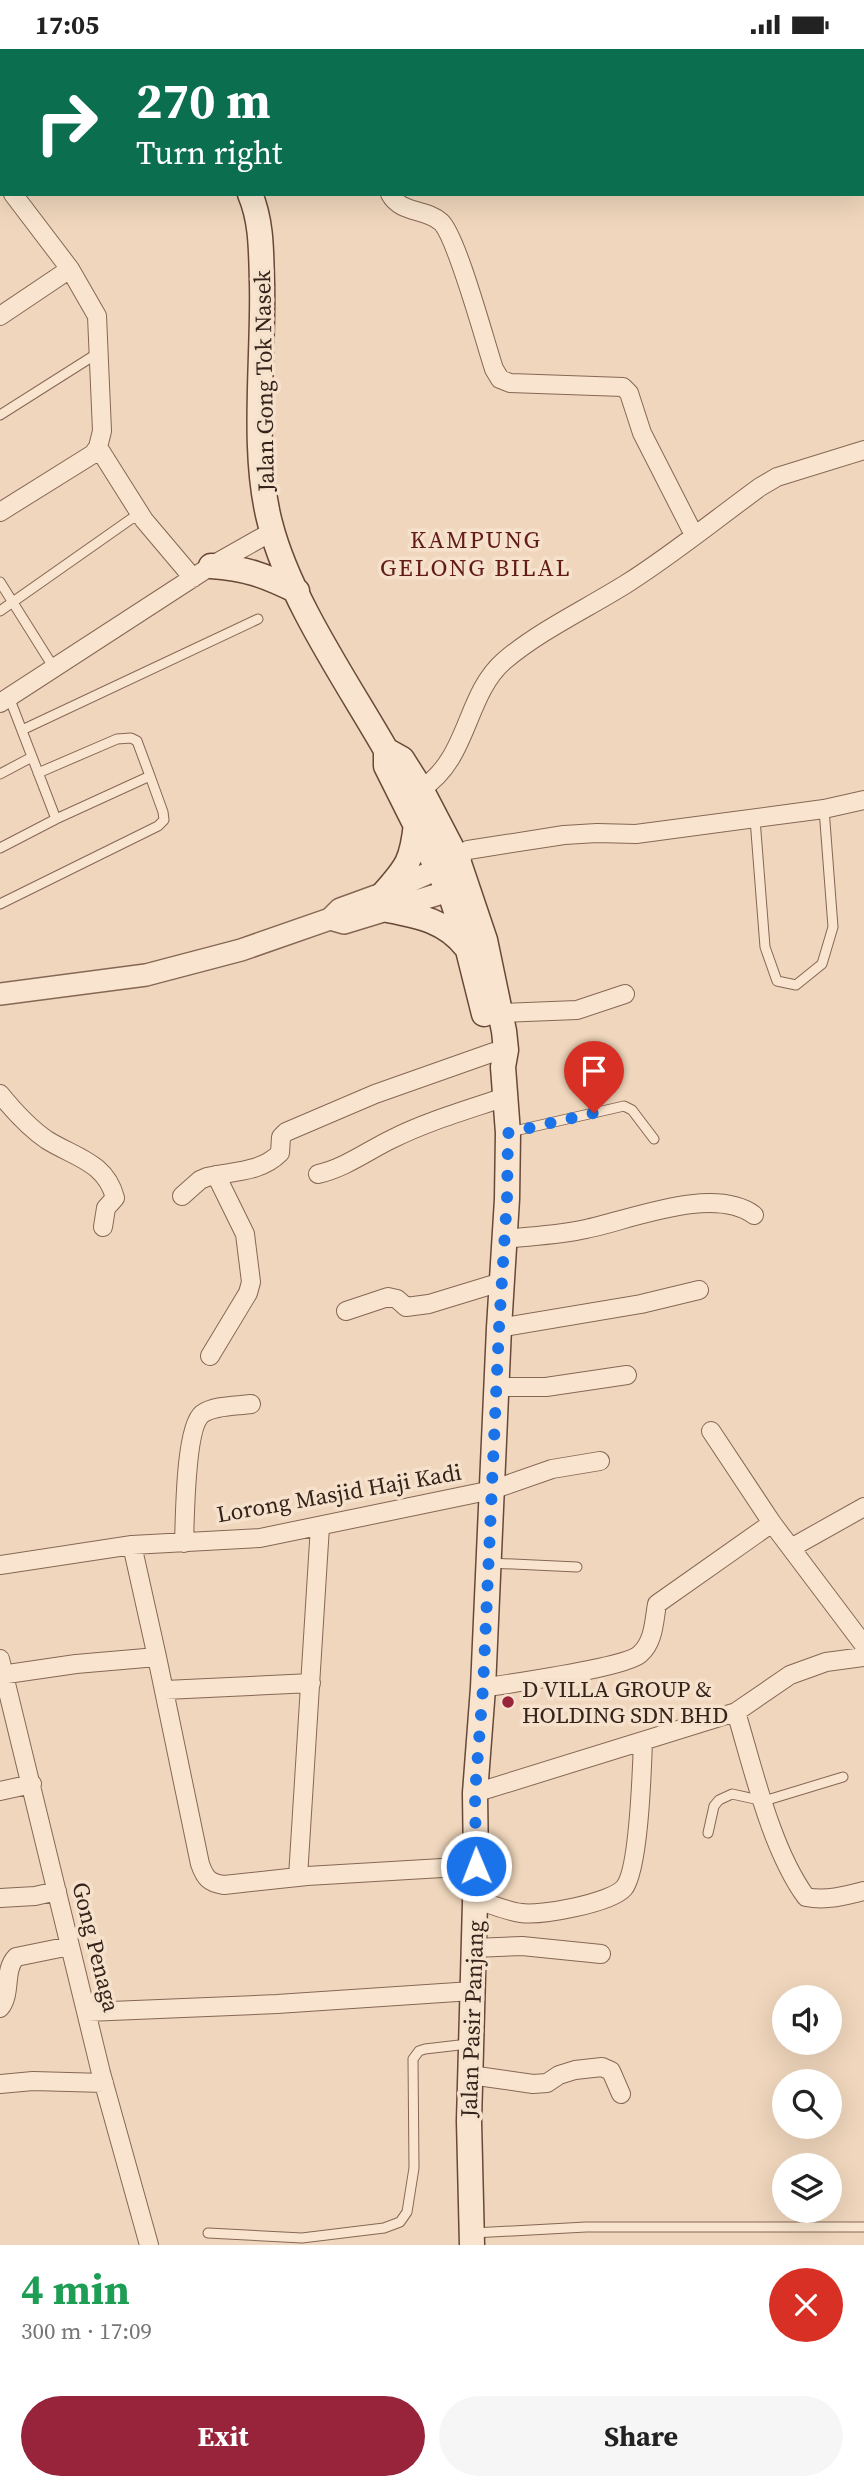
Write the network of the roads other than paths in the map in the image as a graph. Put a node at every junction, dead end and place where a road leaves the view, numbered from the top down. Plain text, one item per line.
1 (15, 196) edge
2 (251, 196) edge
3 (391, 196) edge
4 (70, 269) junction
5 (0, 316) edge
6 (99, 352) junction
7 (0, 415) edge
8 (98, 447) junction
9 (864, 450) edge
10 (0, 512) edge
11 (144, 520) junction
12 (273, 531) junction
13 (694, 535) junction
14 (202, 572) junction
15 (0, 582) edge
16 (297, 591) junction
17 (13, 602) junction
18 (0, 611) edge
19 (258, 619) dead end
20 (54, 668) junction
21 (4, 700) edge
22 (22, 730) junction
23 (386, 750) junction
24 (32, 757) junction
25 (38, 773) junction
26 (0, 774) edge
27 (150, 776) junction
28 (421, 789) junction
29 (864, 800) edge
30 (824, 809) junction
31 (56, 819) junction
32 (755, 819) junction
33 (416, 824) junction
34 (0, 848) edge
35 (448, 864) junction
36 (458, 888) junction
37 (386, 902) junction
38 (0, 904) edge
39 (469, 951) junction
40 (0, 994) edge
41 (625, 994) dead end
42 (500, 1013) junction
43 (498, 1060) junction
44 (0, 1094) edge
45 (507, 1117) junction
46 (654, 1139) dead end
47 (318, 1174) dead end
48 (216, 1175) junction
49 (182, 1196) dead end
50 (754, 1215) dead end
51 (103, 1227) dead end
52 (505, 1240) junction
53 (501, 1282) junction
54 (699, 1290) dead end
55 (346, 1311) dead end
56 (499, 1328) junction
57 (210, 1356) dead end
58 (627, 1375) dead end
59 (496, 1387) junction
60 (251, 1404) dead end
61 (711, 1431) dead end
62 (600, 1461) dead end
63 (492, 1490) junction
64 (864, 1507) edge
65 (772, 1523) junction
66 (320, 1526) junction
67 (184, 1543) junction
68 (132, 1545) junction
69 (791, 1548) junction
70 (489, 1563) junction
71 (0, 1565) edge
72 (577, 1567) dead end
73 (864, 1645) edge
74 (157, 1657) junction
75 (864, 1657) edge
76 (1, 1669) edge
77 (311, 1683) junction
78 (483, 1688) junction
79 (165, 1690) junction
80 (736, 1712) junction
81 (643, 1741) junction
82 (844, 1777) dead end
83 (32, 1784) junction
84 (0, 1791) edge
85 (475, 1793) junction
86 (764, 1801) junction
87 (708, 1833) dead end
88 (476, 1866) junction
89 (298, 1877) junction
90 (57, 1891) junction
91 (864, 1891) edge
92 (0, 1898) edge
93 (475, 1899) junction
94 (70, 1946) junction
95 (474, 1948) junction
96 (601, 1954) dead end
97 (472, 1991) junction
98 (0, 2008) edge
99 (87, 2012) junction
100 (470, 2043) junction
101 (470, 2075) junction
102 (104, 2083) junction
103 (0, 2084) edge
104 (621, 2094) dead end
105 (864, 2227) edge
106 (208, 2233) dead end
107 (472, 2239) edge
108 (149, 2245) edge

1 - 4 street
2 - 12 main road, Jalan Gong Tok Nasek
3 - 13 street
4 - 5 street
4 - 6 street
6 - 7 lane
6 - 8 street
8 - 10 street
8 - 11 street
9 - 13 street
11 - 14 street
11 - 17 lane
12 - 14 street
12 - 16 main road, Jalan Gong Tok Nasek
13 - 28 street
14 - 16 main road
14 - 20 street
15 - 17 lane
16 - 23 main road, Jalan Gong Tok Nasek
17 - 18 lane
17 - 20 lane
19 - 22 lane
20 - 21 street
21 - 22 lane
22 - 24 lane
23 - 28 main road, Jalan Gong Tok Nasek
23 - 33 main road, Jalan Gong Tok Nasek
24 - 25 lane
24 - 26 lane
25 - 27 lane
25 - 31 lane
27 - 31 lane
27 - 38 lane
28 - 35 main road, Jalan Gong Tok Nasek
29 - 30 street
30 - 32 street
30 - 32 lane
31 - 34 lane
32 - 35 street
33 - 35 main road, Jalan Gong Tok Nasek
33 - 37 main road
35 - 36 main road, Jalan Gong Tok Nasek
35 - 37 street
36 - 37 street
36 - 39 main road, Jalan Gong Tok Nasek
36 - 42 main road, Jalan Gong Tok Nasek
37 - 39 main road
37 - 40 street
39 - 43 main road, Jalan Gong Tok Nasek
41 - 42 street
42 - 43 main road, Jalan Gong Tok Nasek
43 - 45 main road, Jalan Gong Tok Nasek
43 - 48 street
44 - 51 street
45 - 46 lane
45 - 47 street
45 - 52 main road, Jalan Pasir Panjang
48 - 49 street
48 - 57 street
50 - 52 street
52 - 53 main road, Jalan Pasir Panjang
53 - 55 street
53 - 56 main road, Jalan Pasir Panjang
54 - 56 street
56 - 59 main road, Jalan Pasir Panjang
58 - 59 street
59 - 63 main road, Jalan Pasir Panjang
60 - 67 street
61 - 65 street
62 - 63 street, Lorong Masjid Haji Kadi
63 - 66 street, Lorong Masjid Haji Kadi
63 - 70 main road, Jalan Pasir Panjang
64 - 69 street
65 - 69 street
65 - 78 street
66 - 67 street, Lorong Masjid Haji Kadi
66 - 77 street
67 - 68 street, Lorong Masjid Haji Kadi
68 - 71 street, Lorong Masjid Haji Kadi
68 - 74 street
69 - 73 street
70 - 72 lane
70 - 78 main road, Jalan Pasir Panjang
74 - 76 street
74 - 79 street
75 - 80 street
76 - 83 street, Gong Penaga
77 - 79 street
77 - 89 street
78 - 85 main road, Jalan Pasir Panjang
79 - 89 street
80 - 81 street
80 - 86 street
81 - 85 street
81 - 93 street
82 - 86 lane
83 - 84 street
83 - 90 street, Gong Penaga
85 - 88 main road, Jalan Pasir Panjang
86 - 87 lane
86 - 91 street
88 - 89 street
88 - 93 main road, Jalan Pasir Panjang
90 - 92 street
90 - 94 street, Gong Penaga
93 - 95 main road, Jalan Pasir Panjang
94 - 98 street
94 - 99 street, Gong Penaga
95 - 96 street
95 - 97 main road, Jalan Pasir Panjang
97 - 99 street
97 - 100 main road, Jalan Pasir Panjang
99 - 102 street, Gong Penaga
100 - 101 main road, Jalan Pasir Panjang
100 - 106 lane
101 - 104 street
101 - 107 main road, Jalan Pasir Panjang
102 - 103 street
102 - 108 street, Gong Penaga
105 - 107 lane

